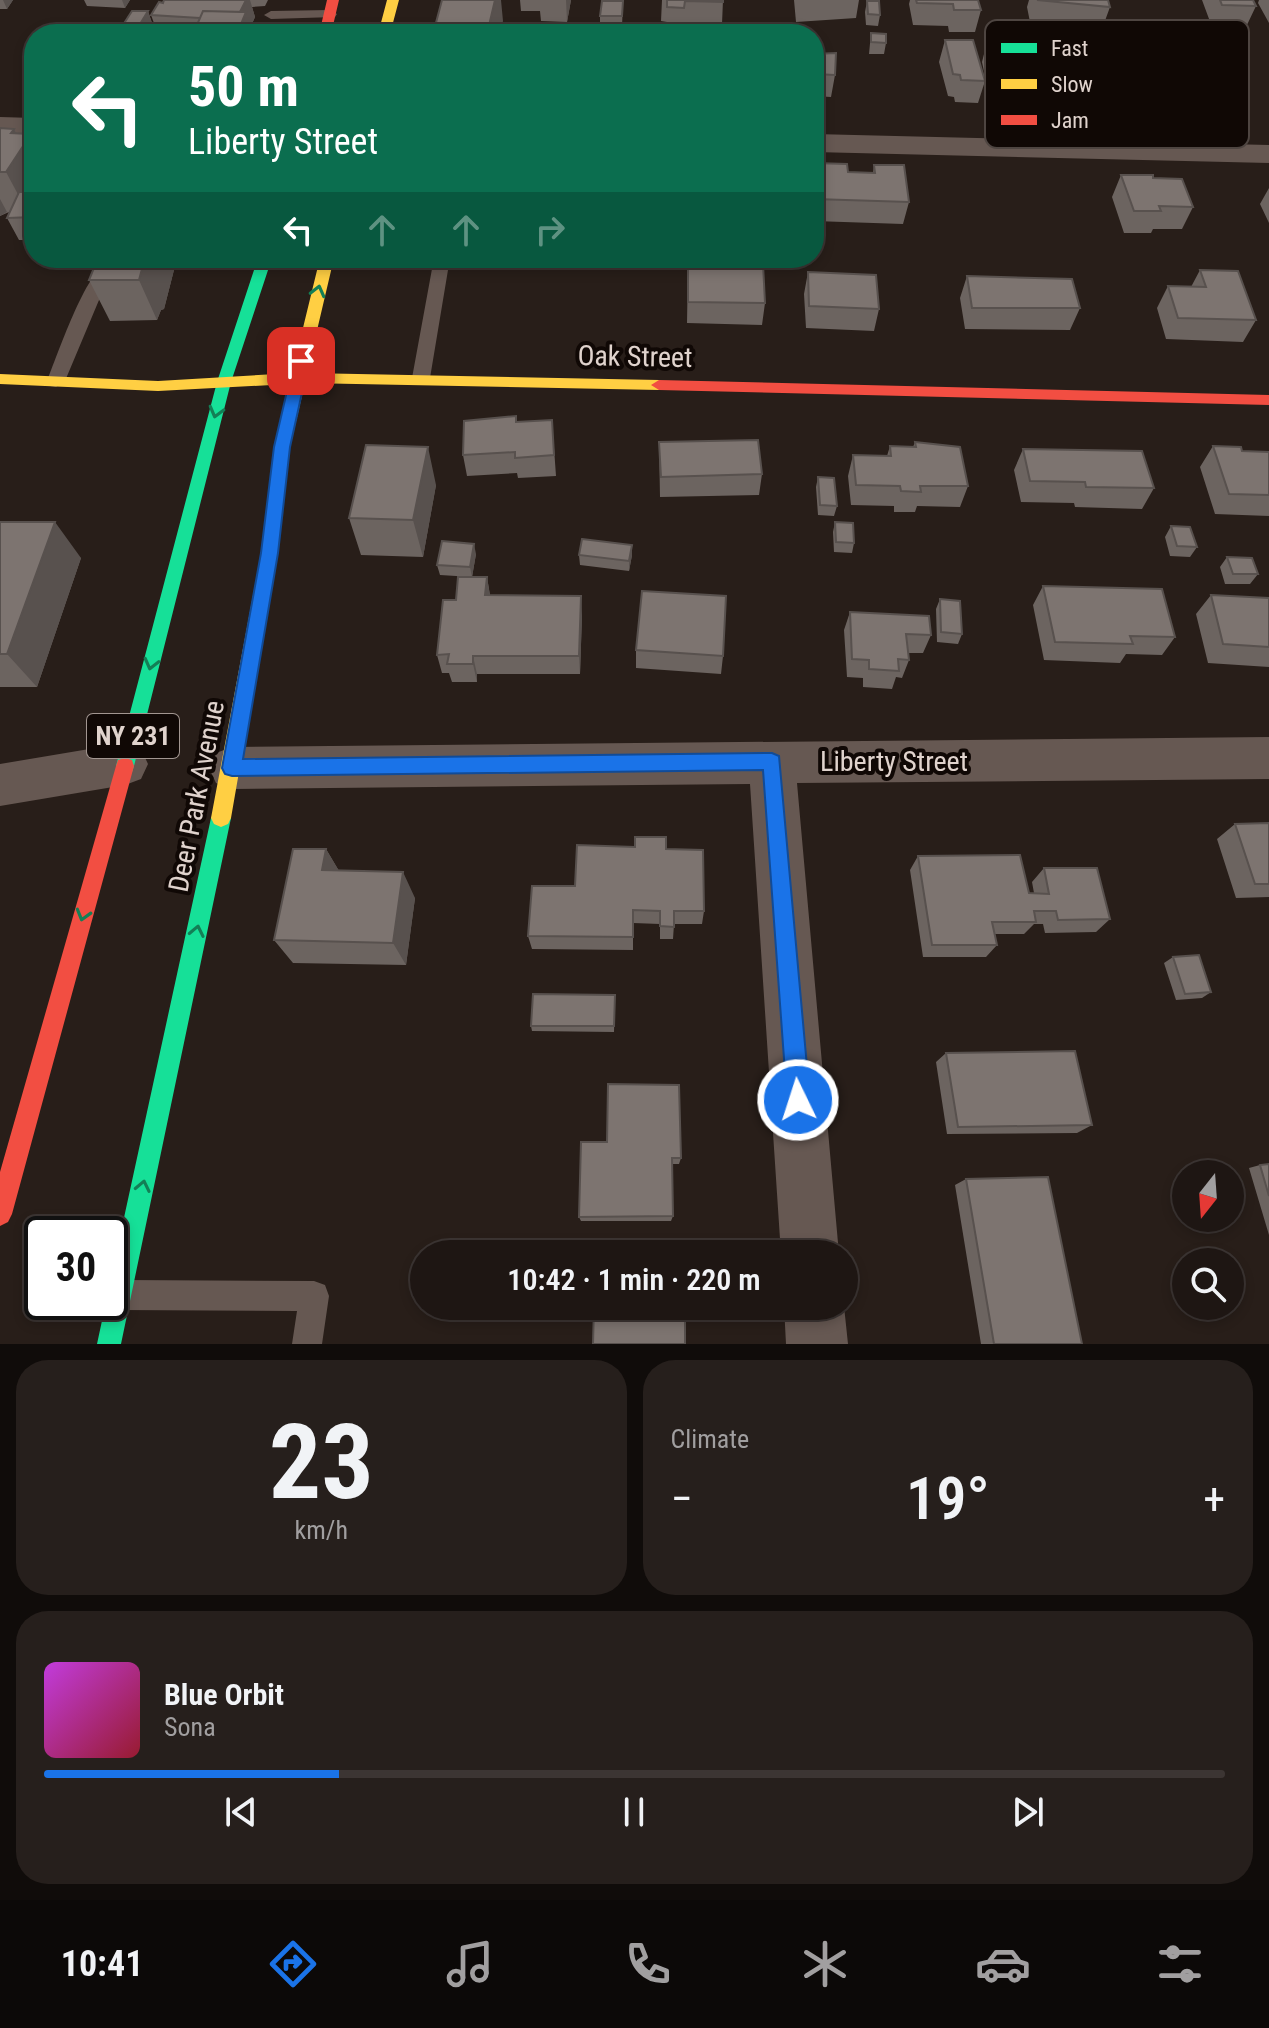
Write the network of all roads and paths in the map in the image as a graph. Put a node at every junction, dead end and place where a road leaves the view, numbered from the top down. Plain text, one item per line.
1 (393, 0) edge
2 (332, 7) edge
3 (271, 15) dead end
4 (387, 24) edge
5 (0, 126) edge
6 (24, 127) edge
7 (824, 143) edge
8 (985, 147) edge
9 (1021, 148) edge
10 (1269, 154) edge
11 (110, 268) edge
12 (261, 268) edge
13 (324, 268) edge
14 (440, 268) edge
15 (297, 378) junction
16 (421, 378) junction
17 (0, 379) edge
18 (56, 381) junction
19 (224, 382) junction
20 (1269, 400) edge
21 (1269, 758) edge
22 (772, 762) junction
23 (125, 764) junction
24 (232, 768) junction
25 (0, 785) edge
26 (0, 1214) edge
27 (809, 1240) edge
28 (128, 1253) edge
29 (128, 1295) edge
30 (114, 1320) edge
31 (815, 1320) edge
32 (109, 1344) edge
33 (307, 1344) edge
34 (817, 1344) edge

1 - 4 main road
2 - 3 lane
5 - 6 street
7 - 8 street
9 - 10 street
11 - 18 lane
12 - 19 main road, NY 231
15 -> 13 main road, Deer Park Avenue
14 - 16 lane
15 - 16 main road, Oak Street
15 - 19 main road, Oak Street
15 - 24 main road, Deer Park Avenue
16 - 20 main road, Oak Street
17 - 18 main road, Oak Street
18 - 19 main road, Oak Street
19 -> 23 main road, NY 231
21 - 22 street, Liberty Street
22 - 24 street, Liberty Street
22 - 27 street
23 - 25 street
23 -> 26 main road, NY 231
28 -> 24 main road, Deer Park Avenue
29 - 33 lane
30 - 32 main road, Deer Park Avenue
31 - 34 street

